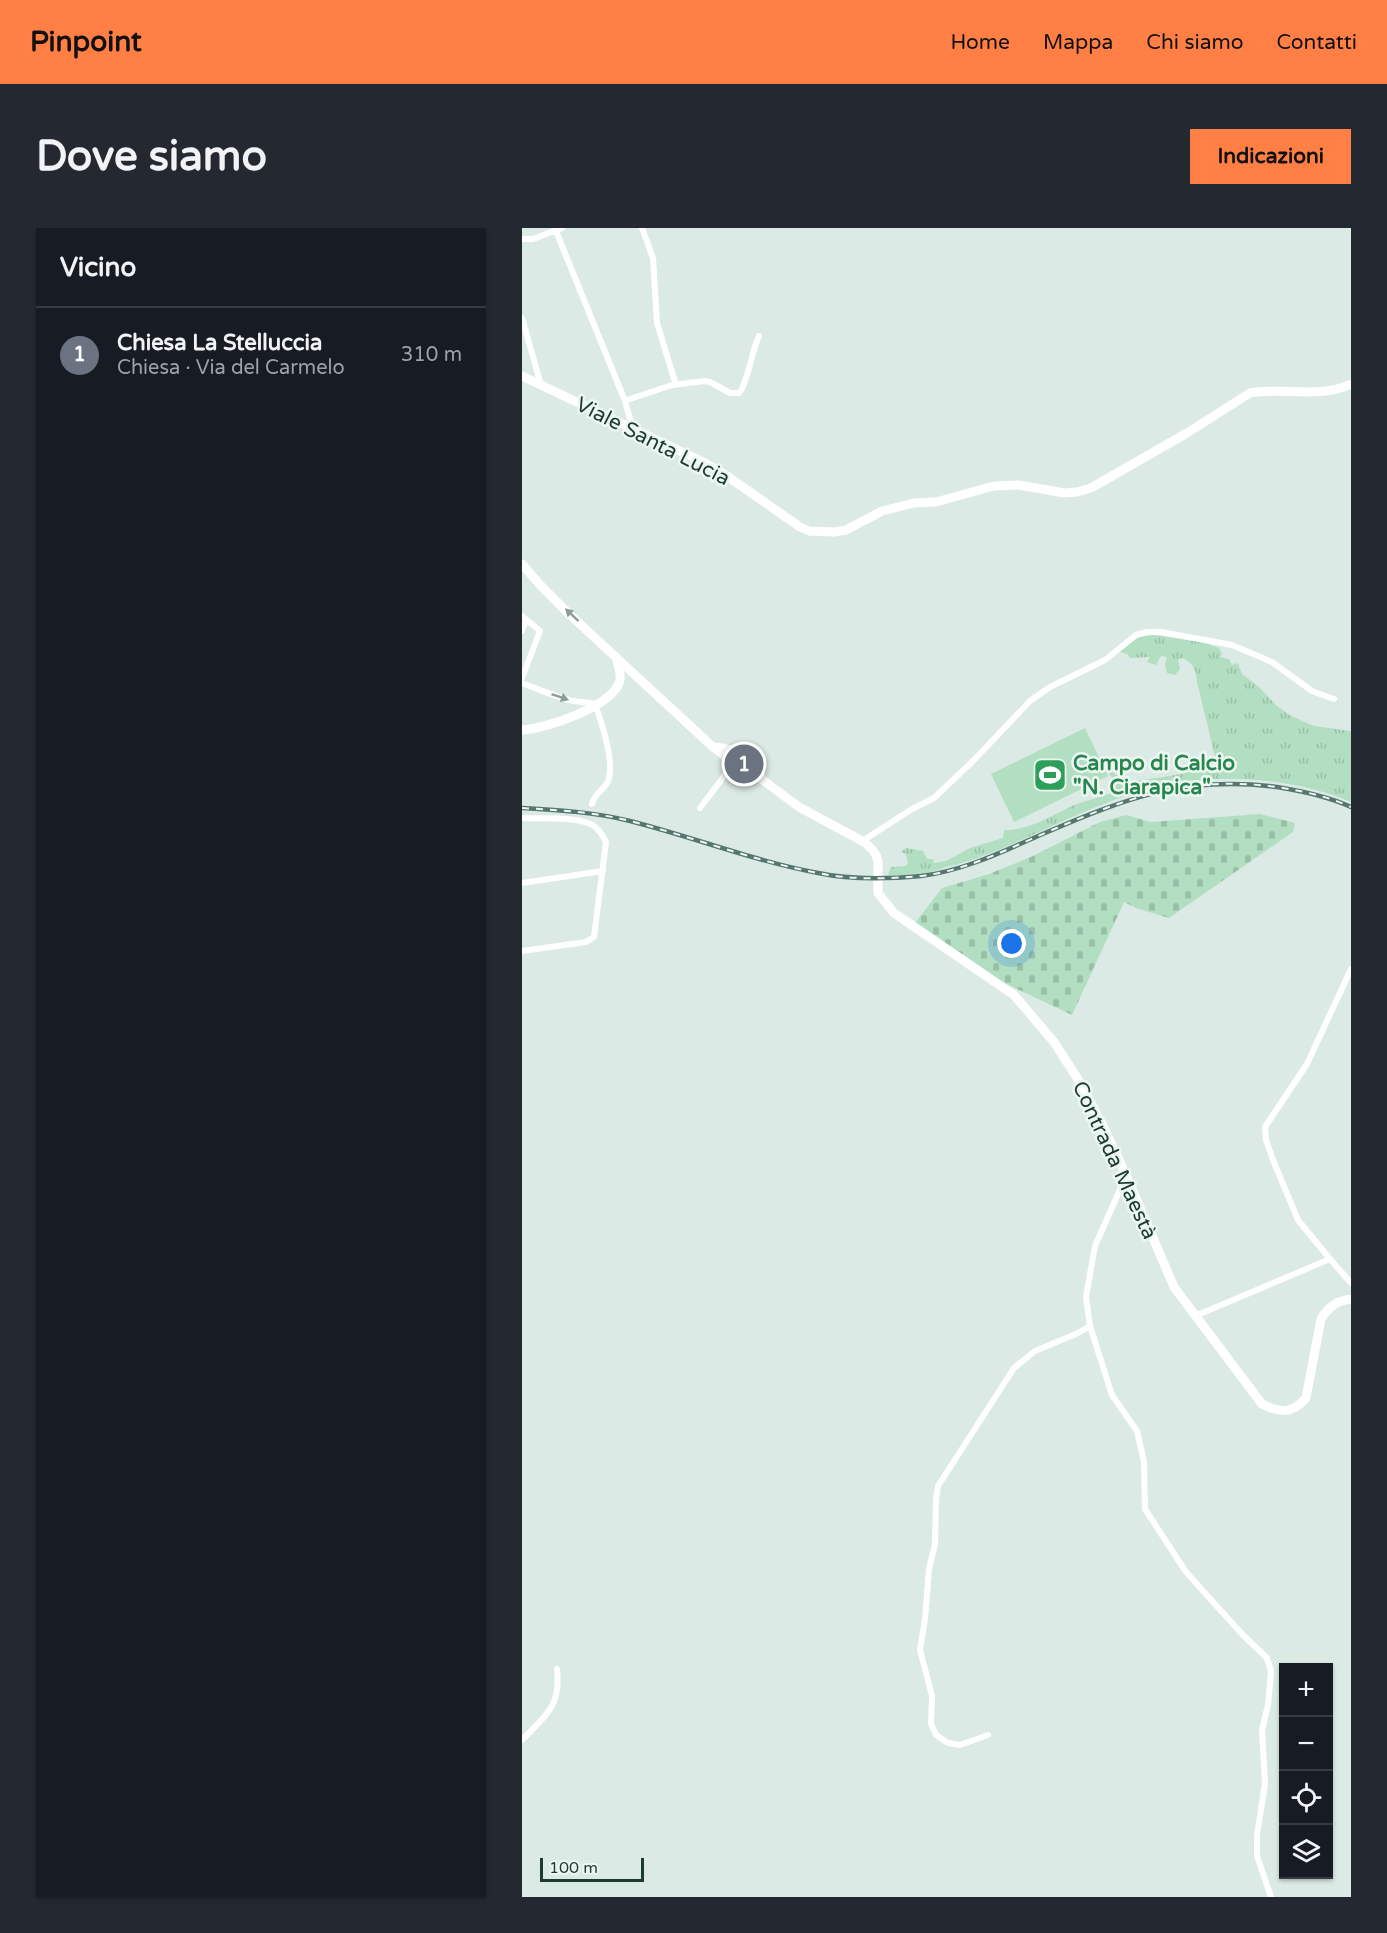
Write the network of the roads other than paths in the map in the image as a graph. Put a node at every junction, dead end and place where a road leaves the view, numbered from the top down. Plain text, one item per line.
1 (642, 228) edge
2 (559, 230) edge
3 (522, 239) edge
4 (522, 318) edge
5 (759, 336) dead end
6 (522, 376) edge
7 (1351, 384) edge
8 (541, 385) junction
9 (676, 385) junction
10 (625, 401) junction
11 (633, 429) junction
12 (522, 564) edge
13 (524, 618) edge
14 (522, 631) edge
15 (615, 655) junction
16 (638, 677) junction
17 (522, 678) edge
18 (620, 680) junction
19 (522, 683) edge
20 (1334, 699) dead end
21 (597, 706) junction
22 (522, 730) edge
23 (713, 747) junction
24 (734, 763) junction
25 (764, 781) junction
26 (592, 804) dead end
27 (700, 808) dead end
28 (522, 818) edge
29 (864, 842) junction
30 (603, 871) junction
31 (522, 883) edge
32 (522, 951) edge
33 (1351, 969) edge
34 (1126, 1175) junction
35 (1330, 1259) junction
36 (1351, 1283) edge
37 (1351, 1299) edge
38 (1195, 1316) junction
39 (1090, 1326) junction
40 (556, 1669) dead end
41 (988, 1735) dead end
42 (522, 1740) edge
43 (1271, 1897) edge

1 - 9 street
2 - 3 street
2 - 10 street
4 - 8 street
5 - 9 street
6 - 8 street, Viale Santa Lucia
7 - 11 street, Viale Santa Lucia
8 - 11 street, Viale Santa Lucia
9 - 10 street
10 - 11 street
15 -> 12 street
13 - 14 street
13 - 17 street
15 - 16 street
15 - 18 street
16 - 18 street
16 - 23 street
18 - 21 street
19 -> 21 street
20 - 29 street
21 - 22 street
21 - 26 street
23 - 24 street
23 - 25 street
24 - 25 street
24 - 27 street
25 - 29 street
28 - 30 street
29 - 34 street, Contrada Maestà
30 - 31 street
30 - 32 street
33 - 35 street
34 - 38 street, Contrada Maestà
34 - 39 street
35 - 36 street
35 - 38 street
37 - 38 street, Contrada Maestà
39 - 41 street
39 - 43 street
40 - 42 street

